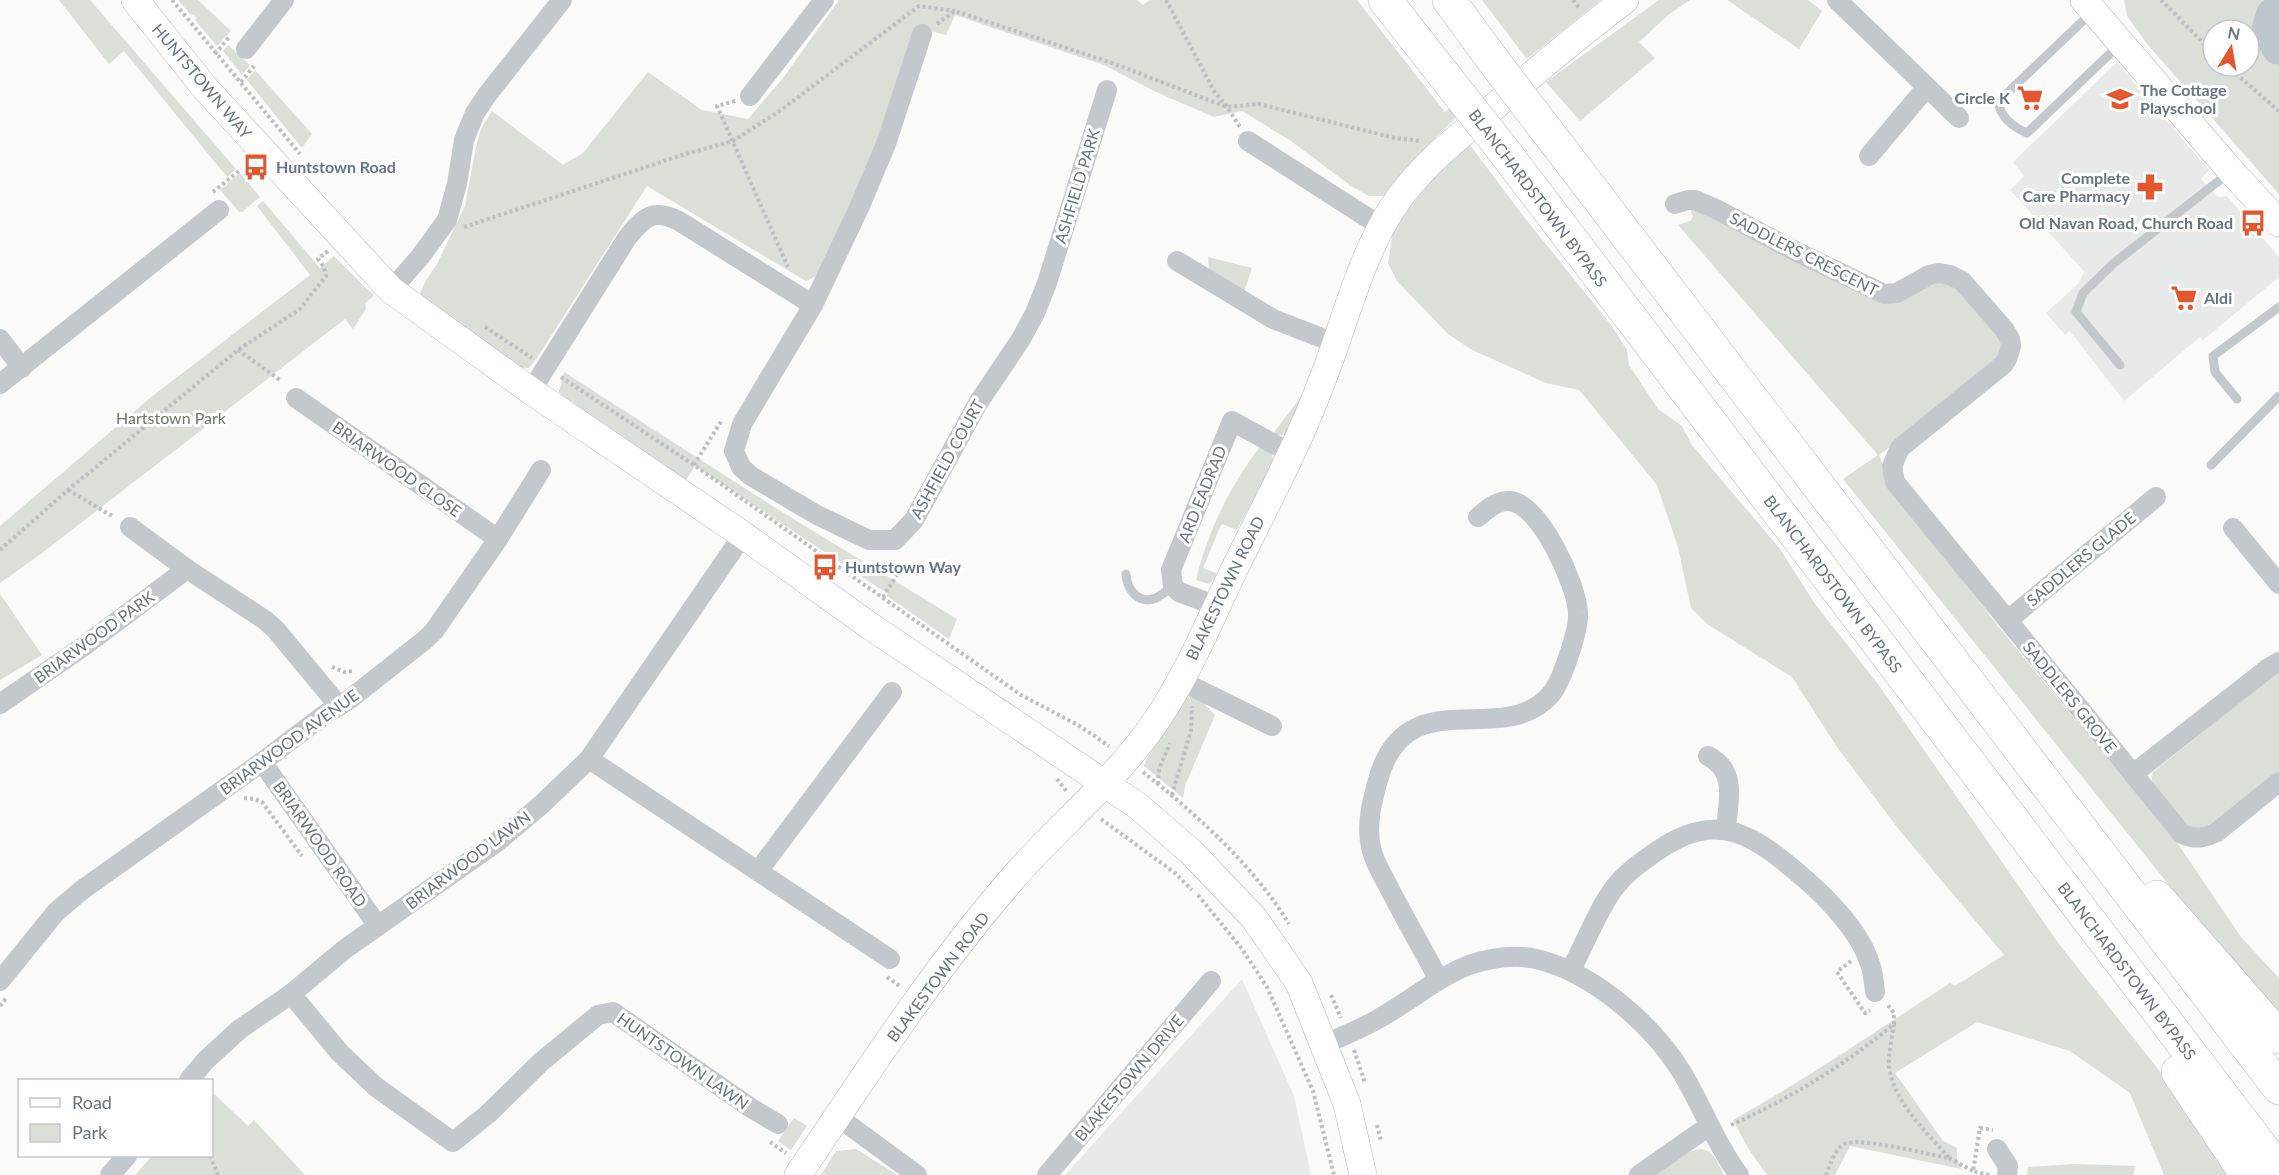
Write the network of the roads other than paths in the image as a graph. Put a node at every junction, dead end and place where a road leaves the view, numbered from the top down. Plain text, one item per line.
1 (135, 0) edge
2 (284, 0) edge
3 (562, 0) edge
4 (824, 0) edge
5 (1385, 0) edge
6 (1449, 0) edge
7 (1625, 0) edge
8 (1837, 0) edge
9 (2095, 4) edge
10 (922, 34) road end
11 (2116, 37) junction
12 (246, 49) dead end
13 (1926, 88) junction
14 (1107, 90) dead end
15 (750, 96) road end
16 (1959, 118) dead end
17 (1248, 141) dead end
18 (1869, 156) dead end
19 (2230, 171) junction
20 (1675, 204) dead end
21 (219, 210) dead end
22 (2279, 223) edge
23 (1382, 227) junction
24 (1631, 241) junction
25 (1190, 262) dead end
26 (1047, 283) joint
27 (391, 290) junction
28 (808, 302) junction
29 (2279, 307) edge
30 (0, 339) edge
31 (1335, 344) junction
32 (2120, 365) dead end
33 (22, 368) junction
34 (0, 384) edge
35 (531, 391) junction
36 (2279, 396) edge
37 (296, 398) dead end
38 (2237, 399) dead end
39 (1292, 454) junction
40 (2211, 465) dead end
41 (1892, 466) joint
42 (541, 470) dead end
43 (2156, 497) dead end
44 (1478, 517) dead end
45 (130, 527) dead end
46 (2233, 528) dead end
47 (743, 535) junction
48 (498, 539) junction
49 (187, 569) junction
50 (1126, 574) dead end
51 (2279, 584) edge
52 (1173, 586) junction
53 (1838, 591) junction
54 (1216, 606) junction
55 (2008, 620) junction
56 (2279, 662) edge
57 (892, 692) dead end
58 (1186, 692) junction
59 (0, 704) edge
60 (339, 706) junction
61 (1272, 726) dead end
62 (1708, 756) dead end
63 (589, 759) junction
64 (262, 762) junction
65 (2133, 774) junction
66 (2279, 782) edge
67 (1104, 783) junction
68 (1726, 829) junction
69 (759, 870) junction
70 (378, 926) junction
71 (890, 959) road end
72 (1570, 971) junction
73 (1439, 980) junction
74 (1211, 981) dead end
75 (4, 989) edge
76 (291, 994) junction
77 (1876, 1001) road end
78 (2279, 1037) edge
79 (1324, 1044) junction
80 (190, 1079) edge
81 (2279, 1088) edge
82 (838, 1117) junction
83 (778, 1124) road end
84 (1709, 1126) junction
85 (1996, 1149) dead end
86 (125, 1157) edge
87 (2279, 1170) edge
88 (801, 1171) edge
89 (110, 1175) edge
90 (917, 1175) edge
91 (1047, 1175) edge
92 (1363, 1175) edge
93 (1639, 1175) edge
94 (1738, 1175) edge
95 (2007, 1175) edge
96 (2247, 1175) edge

1 - 27 street, HUNTSTOWN WAY
2 - 12 street
3 - 27 street
4 - 15 street
5 - 53 highway, BLANCHARDSTOWN BYPASS, bridge
6 - 24 highway, bridge
7 - 23 street, BLAKESTOWN ROAD
8 - 13 street
9 - 11 street
9 - 11 lane
10 - 28 street, ASHFIELD COURT
11 - 19 street
13 - 16 street
13 - 18 street
14 - 26 street, ASHFIELD PARK
17 - 23 street
19 - 22 street
19 - 32 lane
20 - 41 street, SADDLERS CRESCENT
21 - 33 street
23 - 31 street, BLAKESTOWN ROAD
24 - 78 highway
24 - 81 highway
25 - 31 street
26 - 28 street, ASHFIELD COURT
27 - 35 street, HUNTSTOWN WAY
28 - 35 street
29 - 38 lane
30 - 33 street
31 - 39 street, BLAKESTOWN ROAD
33 - 34 street
35 - 47 street, HUNTSTOWN WAY
36 - 40 lane
37 - 48 street, BRIARWOOD CLOSE
39 - 52 street, ARD EADRAD
39 - 54 street, BLAKESTOWN ROAD
41 - 55 street, SADDLERS GROVE
42 - 48 street, BRIARWOOD AVENUE
43 - 55 street, SADDLERS GLADE
44 - 73 street
45 - 49 street
46 - 51 street
47 - 63 street, BRIARWOOD LAWN
47 - 67 street, HUNTSTOWN WAY
48 - 60 street, BRIARWOOD AVENUE
49 - 59 street, BRIARWOOD PARK
49 - 60 street
50 - 52 lane
52 - 54 street
53 - 87 highway, BLANCHARDSTOWN BYPASS
53 - 96 highway
54 - 58 street, BLAKESTOWN ROAD
55 - 65 street, SADDLERS GROVE
56 - 65 street
57 - 69 street
58 - 61 street
58 - 67 street, BLAKESTOWN ROAD
60 - 64 street, BRIARWOOD AVENUE
62 - 68 street
63 - 69 street
63 - 70 street, BRIARWOOD LAWN
64 - 70 street, BRIARWOOD ROAD
64 - 75 street, BRIARWOOD AVENUE
65 - 66 street, SADDLERS GROVE
67 - 79 street, HUNTSTOWN WAY
67 - 82 street, BLAKESTOWN ROAD
68 - 72 street
68 - 77 street
69 - 71 street
70 - 76 street, BRIARWOOD LAWN
72 - 73 street
72 - 84 street
73 - 79 street
74 - 91 street, BLAKESTOWN DRIVE
76 - 80 street, BRIARWOOD LAWN
76 - 83 street, HUNTSTOWN LAWN
79 - 92 street, HUNTSTOWN WAY
82 - 88 street, BLAKESTOWN ROAD
82 - 90 street
84 - 93 street
84 - 94 street
85 - 95 street
86 - 89 street

